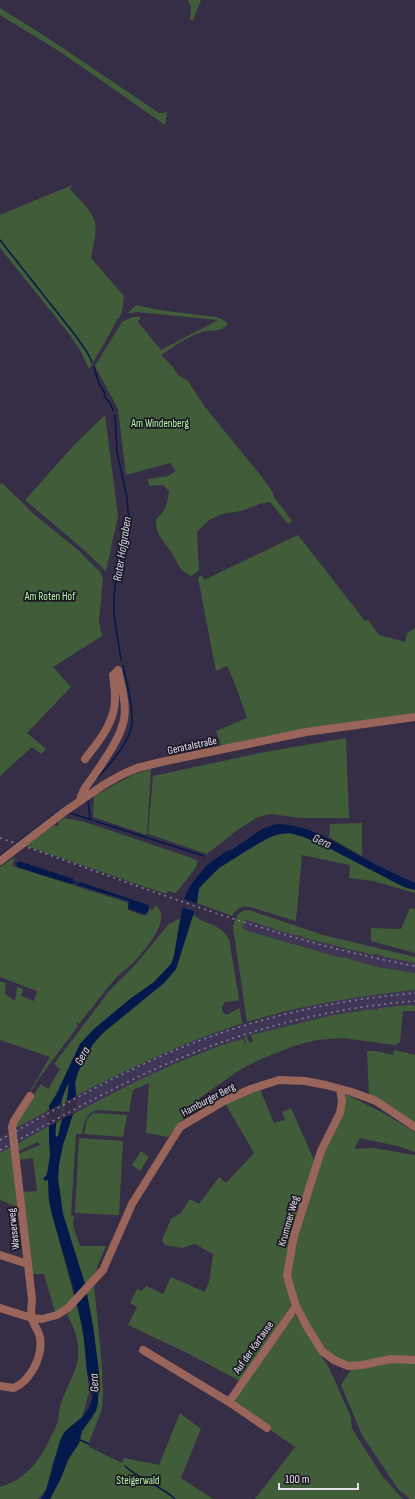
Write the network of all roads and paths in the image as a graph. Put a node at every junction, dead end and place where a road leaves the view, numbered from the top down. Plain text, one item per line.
1 (415, 717) edge
2 (85, 759) dead end
3 (80, 801) junction
4 (0, 861) edge
5 (340, 1089) junction
6 (30, 1096) dead end
7 (415, 1127) edge
8 (0, 1255) edge
9 (28, 1264) junction
10 (296, 1306) junction
11 (0, 1308) edge
12 (32, 1318) junction
13 (143, 1350) dead end
14 (415, 1360) edge
15 (0, 1386) edge
16 (229, 1402) junction
17 (267, 1428) dead end

1 - 3 street, Geratalstraße
2 - 3 street
3 - 4 street, Geratalstraße
5 - 7 street, Hamburger Berg
5 - 10 street, Krummer Weg
5 - 12 street, Hamburger Berg
6 - 9 street, Wasserweg
8 - 9 street
9 - 12 street, Wasserweg
10 - 14 street, Krummer Weg
10 - 16 street, Auf der Kartause
11 - 12 street, Hamburger Berg
12 - 15 street
13 - 16 street
16 - 17 street

